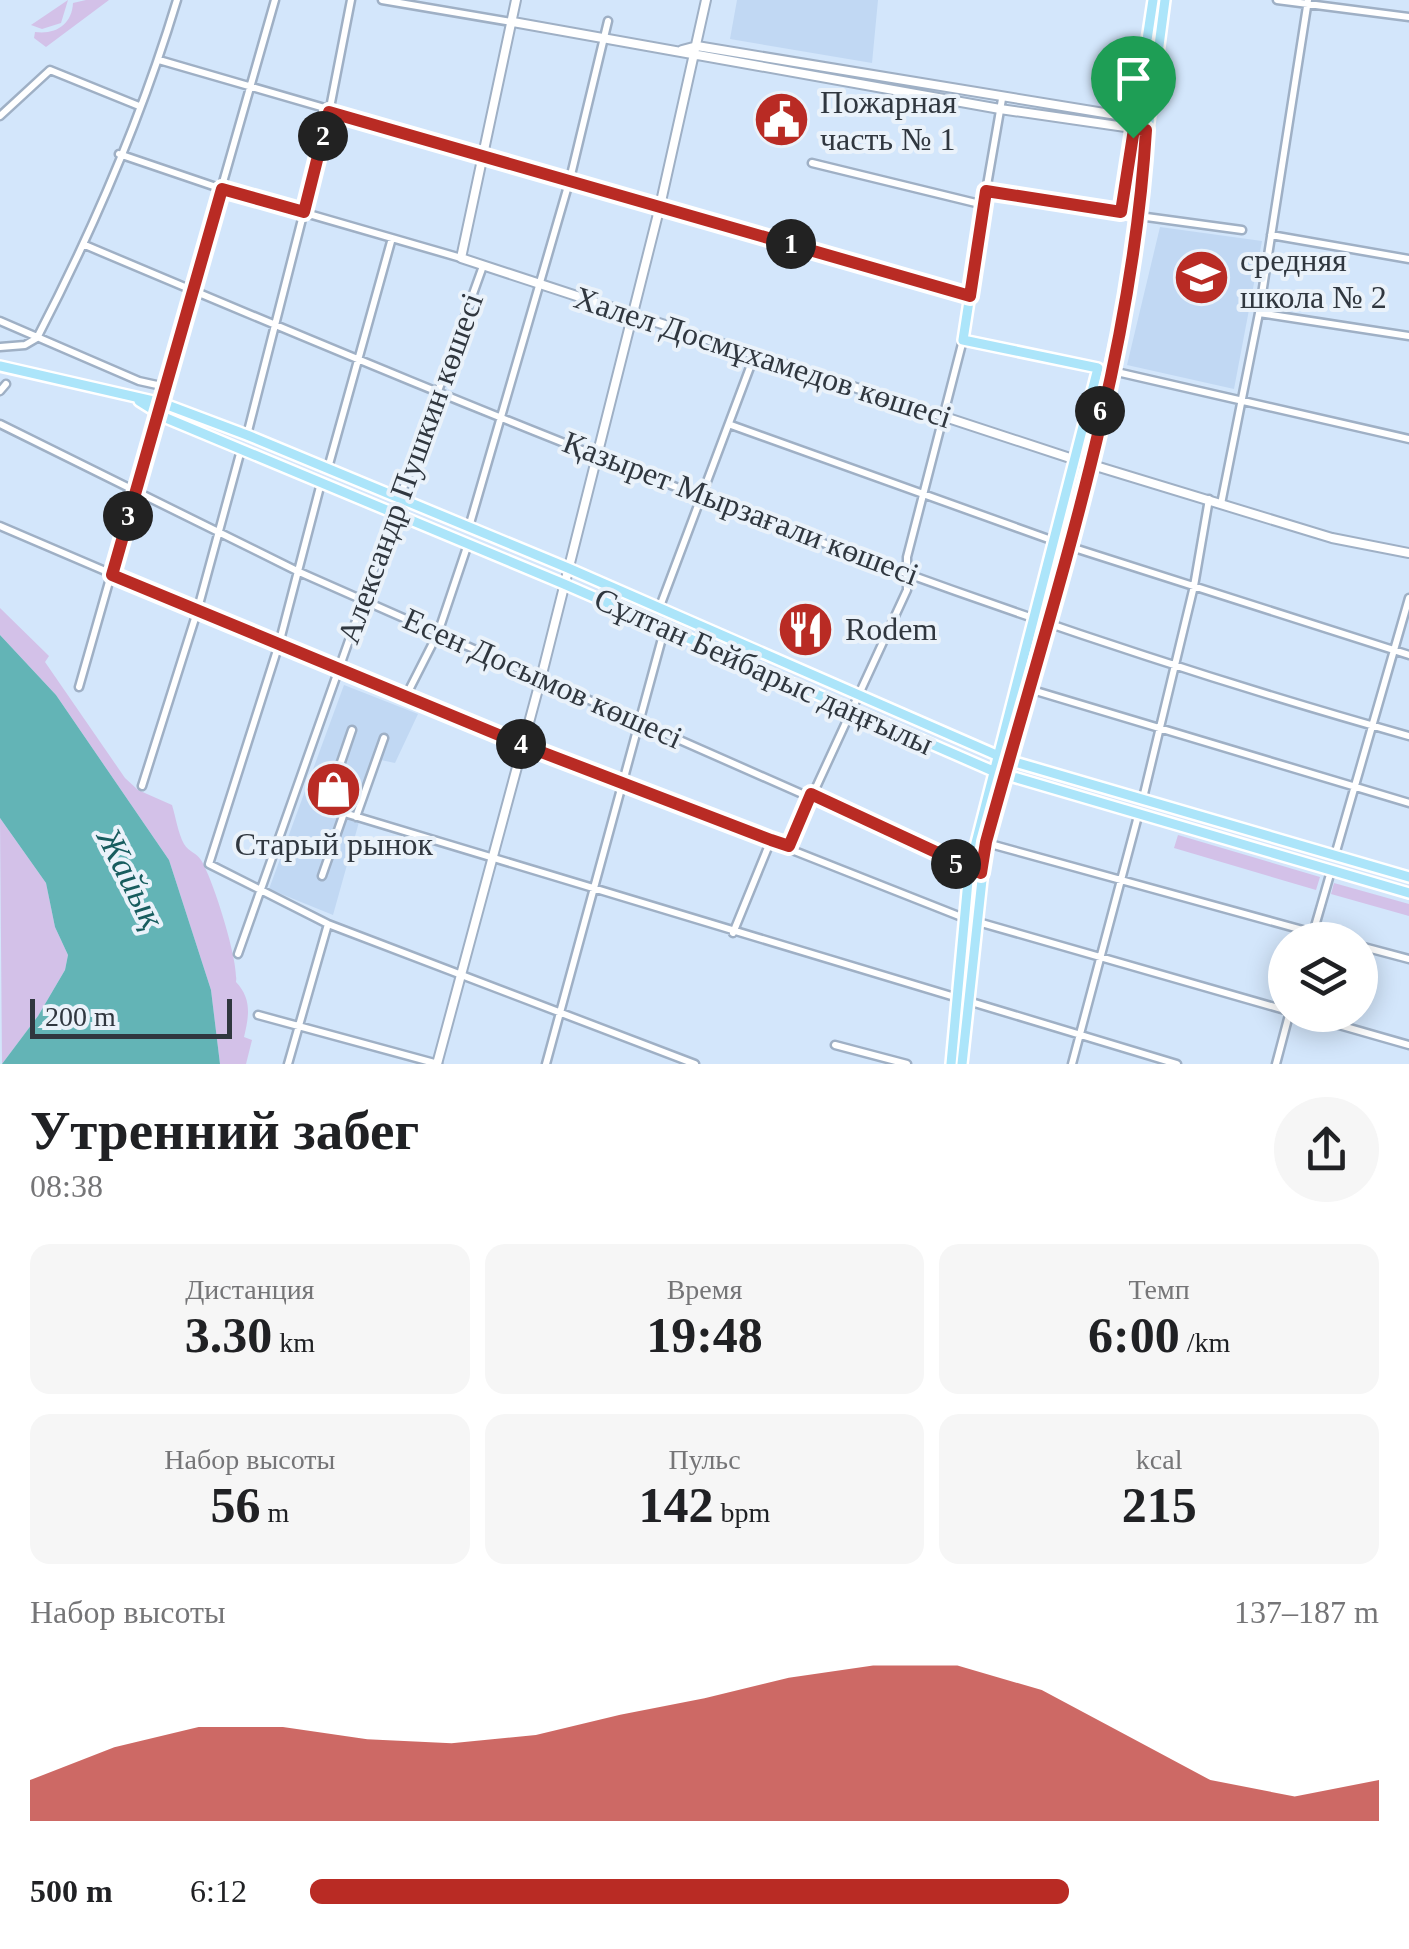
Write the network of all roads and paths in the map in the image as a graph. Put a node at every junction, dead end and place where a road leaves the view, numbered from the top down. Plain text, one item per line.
1 (177, 0) edge
2 (275, 0) edge
3 (351, 0) edge
4 (382, 0) edge
5 (516, 0) edge
6 (706, 0) edge
7 (1153, 0) edge
8 (1165, 0) edge
9 (1277, 0) edge
10 (1308, 2) edge
11 (1409, 16) edge
12 (608, 20) dead end
13 (513, 22) junction
14 (603, 38) junction
15 (697, 51) junction
16 (159, 60) junction
17 (250, 89) junction
18 (1001, 104) junction
19 (139, 106) junction
20 (329, 112) junction
21 (0, 116) edge
22 (1141, 124) junction
23 (119, 154) junction
24 (486, 155) junction
25 (812, 162) dead end
26 (570, 179) junction
27 (222, 189) junction
28 (986, 191) junction
29 (984, 204) junction
30 (660, 206) junction
31 (304, 212) junction
32 (1121, 212) junction
33 (1139, 216) junction
34 (1242, 230) dead end
35 (1272, 235) junction
36 (392, 238) junction
37 (85, 245) junction
38 (462, 258) junction
39 (1409, 259) edge
40 (482, 266) junction
41 (540, 284) junction
42 (192, 290) junction
43 (970, 296) junction
44 (1259, 314) junction
45 (632, 315) junction
46 (0, 321) edge
47 (275, 324) junction
48 (1409, 336) edge
49 (37, 338) junction
50 (963, 340) junction
51 (0, 347) edge
52 (755, 354) junction
53 (358, 359) junction
54 (0, 366) edge
55 (1104, 370) junction
56 (166, 388) junction
57 (438, 391) junction
58 (136, 399) junction
59 (1243, 402) junction
60 (162, 403) junction
61 (159, 415) junction
62 (502, 417) junction
63 (945, 417) junction
64 (0, 424) edge
65 (731, 425) junction
66 (247, 435) junction
67 (1409, 439) edge
68 (241, 450) junction
69 (597, 452) junction
70 (1076, 460) junction
71 (1088, 464) junction
72 (328, 468) junction
73 (321, 483) junction
74 (136, 489) junction
75 (703, 494) junction
76 (925, 495) junction
77 (400, 497) junction
78 (1209, 499) junction
79 (1222, 504) junction
80 (392, 513) junction
81 (0, 526) edge
82 (469, 526) junction
83 (217, 532) junction
84 (1056, 542) junction
85 (468, 544) junction
86 (1068, 546) junction
87 (1409, 553) edge
88 (568, 568) junction
89 (298, 571) junction
90 (909, 572) junction
91 (112, 575) junction
92 (564, 584) junction
93 (1194, 586) junction
94 (360, 597) junction
95 (1409, 598) edge
96 (660, 610) junction
97 (197, 612) junction
98 (1035, 621) junction
99 (1046, 624) junction
100 (664, 630) junction
101 (438, 633) junction
102 (280, 644) junction
103 (1396, 650) junction
104 (762, 654) junction
105 (1409, 655) edge
106 (1174, 668) junction
107 (756, 670) junction
108 (339, 671) junction
109 (541, 678) junction
110 (1016, 685) junction
111 (79, 687) dead end
112 (1028, 688) junction
113 (406, 696) junction
114 (857, 696) junction
115 (850, 710) junction
116 (640, 720) junction
117 (1374, 726) junction
118 (1160, 728) junction
119 (352, 730) dead end
120 (1409, 736) edge
121 (384, 738) dead end
122 (523, 745) junction
123 (998, 756) junction
124 (1008, 760) junction
125 (993, 771) junction
126 (1004, 775) junction
127 (623, 784) junction
128 (142, 786) dead end
129 (1356, 787) junction
130 (811, 794) junction
131 (1143, 798) junction
132 (1409, 803) edge
133 (344, 813) junction
134 (1138, 816) junction
135 (356, 817) junction
136 (771, 840) junction
137 (980, 841) junction
138 (789, 846) junction
139 (1336, 856) junction
140 (492, 859) junction
141 (968, 870) junction
142 (1331, 871) junction
143 (981, 873) junction
144 (322, 876) dead end
145 (1409, 877) edge
146 (1122, 880) junction
147 (594, 890) junction
148 (260, 892) junction
149 (1409, 894) edge
150 (964, 918) junction
151 (975, 922) junction
152 (1316, 922) edge
153 (1268, 923) edge
154 (328, 924) junction
155 (733, 933) junction
156 (1378, 951) edge
157 (238, 954) dead end
158 (1101, 958) junction
159 (1409, 960) edge
160 (460, 976) junction
161 (956, 1001) junction
162 (968, 1004) junction
163 (1268, 1006) edge
164 (258, 1015) dead end
165 (561, 1016) junction
166 (299, 1027) junction
167 (1283, 1032) edge
168 (1366, 1032) edge
169 (1080, 1036) junction
170 (835, 1044) dead end
171 (1409, 1044) edge
172 (288, 1064) edge
173 (437, 1064) edge
174 (546, 1064) edge
175 (695, 1064) edge
176 (907, 1064) edge
177 (951, 1064) edge
178 (962, 1064) edge
179 (1072, 1064) edge
180 (1177, 1064) edge
181 (1276, 1064) edge

1 - 16 street
2 - 17 street
3 - 20 street
4 - 13 street
5 - 13 street, Александр Пушкин көшесі
6 - 15 street
7 - 22 main road
8 - 22 main road
9 - 10 street
10 - 11 street
10 - 35 street
12 - 14 street
13 - 14 street
13 - 24 street, Александр Пушкин көшесі
14 - 15 street
14 - 26 street
15 - 18 street
15 - 30 street
16 - 17 street
16 - 19 street
17 - 20 street
17 - 27 street
18 - 22 street
18 - 28 street
19 - 21 street
19 - 23 street
20 - 24 street
20 - 31 street
22 - 32 main road
22 - 33 main road
23 - 27 street, Халел Досмұхамедов көшесі
23 - 37 street
24 - 26 street
24 - 38 street, Александр Пушкин көшесі
25 - 29 street
26 - 30 street
26 - 41 street
27 - 31 street, Халел Досмұхамедов көшесі
27 - 42 street
28 - 29 main road
28 - 32 main road
29 - 43 main road
30 - 43 street
30 - 45 street
31 - 36 street, Халел Досмұхамедов көшесі
31 - 47 street
32 - 33 main road
33 - 34 street
33 - 55 main road
35 - 39 street
35 - 44 street
36 - 38 street, Халел Досмұхамедов көшесі
36 - 53 street
37 - 42 street, Қазырет Мырзағали көшесі
37 - 49 street
38 - 40 street, Халел Досмұхамедов көшесі
40 - 41 street, Халел Досмұхамедов көшесі
40 - 57 street, Александр Пушкин көшесі
41 - 45 street, Халел Досмұхамедов көшесі
41 - 62 street
42 - 47 street, Қазырет Мырзағали көшесі
42 - 56 street
43 - 50 main road
44 - 48 street
44 - 59 street
45 - 52 street, Халел Досмұхамедов көшесі
45 - 69 street
46 - 49 street
47 - 53 street, Қазырет Мырзағали көшесі
47 - 66 street
49 - 51 street
49 - 56 street
50 - 55 main road
50 - 63 street
52 - 63 street, Халел Досмұхамедов көшесі
52 - 65 street
53 - 57 street, Қазырет Мырзағали көшесі
53 - 72 street
54 - 58 main road, Сұлтан Бейбарыс даңғылы
55 - 59 street
55 - 70 main road
55 - 71 main road
56 - 60 street
57 - 62 street, Қазырет Мырзағали көшесі
57 - 77 street, Александр Пушкин көшесі
58 - 60 main road, Сұлтан Бейбарыс даңғылы
58 - 61 main road, Сұлтан Бейбарыс даңғылы
59 - 67 street
59 - 79 street
60 - 61 street
60 - 66 main road, Сұлтан Бейбарыс даңғылы
61 - 68 main road, Сұлтан Бейбарыс даңғылы
61 - 74 street
62 - 69 street, Қазырет Мырзағали көшесі
62 - 82 street
63 - 70 street, Халел Досмұхамедов көшесі
63 - 76 street
64 - 74 street, Есен Досымов көшесі
65 - 75 street
65 - 76 street
66 - 72 main road, Сұлтан Бейбарыс даңғылы
68 - 73 main road, Сұлтан Бейбарыс даңғылы
68 - 83 street
69 - 75 street, Қазырет Мырзағали көшесі
69 - 88 street
70 - 71 street, Халел Досмұхамедов көшесі
70 - 84 main road
71 - 78 street, Халел Досмұхамедов көшесі
71 - 86 main road
72 - 77 main road, Сұлтан Бейбарыс даңғылы
73 - 80 main road, Сұлтан Бейбарыс даңғылы
73 - 89 street
74 - 83 street, Есен Досымов көшесі
74 - 91 street
75 - 90 street, Қазырет Мырзағали көшесі
75 - 96 street
76 - 84 street
76 - 90 street
77 - 80 street, Александр Пушкин көшесі
77 - 82 main road, Сұлтан Бейбарыс даңғылы
78 - 79 street, Халел Досмұхамедов көшесі
78 - 93 street
79 - 87 street, Халел Досмұхамедов көшесі
80 - 85 main road, Сұлтан Бейбарыс даңғылы
80 - 94 street, Александр Пушкин көшесі
81 - 91 street
82 - 88 main road, Сұлтан Бейбарыс даңғылы
83 - 89 street, Есен Досымов көшесі
83 - 97 street
84 - 86 street
84 - 98 main road
85 - 92 main road, Сұлтан Бейбарыс даңғылы
85 - 101 street
86 - 93 street
86 - 99 main road
88 - 92 street
88 - 96 main road, Сұлтан Бейбарыс даңғылы
89 - 94 street, Есен Досымов көшесі
89 - 102 street
90 - 98 street, Қазырет Мырзағали көшесі
90 - 114 street
91 - 97 street
91 - 111 street
92 - 100 main road, Сұлтан Бейбарыс даңғылы
92 - 109 street
93 - 103 street
93 - 106 street
94 - 101 street, Есен Досымов көшесі
94 - 108 street, Александр Пушкин көшесі
95 - 103 street
96 - 104 main road, Сұлтан Бейбарыс даңғылы
97 - 102 street
97 - 128 street
98 - 99 street, Қазырет Мырзағали көшесі
98 - 110 main road
99 - 106 street, Қазырет Мырзағали көшесі
99 - 112 main road
100 - 107 main road, Сұлтан Бейбарыс даңғылы
100 - 116 street
101 - 109 street, Есен Досымов көшесі
101 - 113 street
102 - 108 street
102 - 148 street
103 - 105 street
103 - 117 street
104 - 107 main road
104 - 114 main road, Сұлтан Бейбарыс даңғылы
106 - 117 street, Қазырет Мырзағали көшесі
106 - 118 street
107 - 115 main road, Сұлтан Бейбарыс даңғылы
108 - 113 street
108 - 148 street, Александр Пушкин көшесі
109 - 116 street, Есен Досымов көшесі
109 - 122 street
110 - 112 street
110 - 123 main road
112 - 118 street
112 - 124 main road
113 - 122 street
114 - 115 street
114 - 123 main road, Сұлтан Бейбарыс даңғылы
115 - 125 main road, Сұлтан Бейбарыс даңғылы
115 - 130 street
116 - 127 street
116 - 130 street, Есен Досымов көшесі
117 - 120 street, Қазырет Мырзағали көшесі
117 - 129 street
118 - 129 street
118 - 131 street
119 - 133 street
121 - 135 street
122 - 127 street
122 - 140 street
123 - 124 main road, Сұлтан Бейбарыс даңғылы
123 - 125 main road
124 - 126 main road
124 - 131 main road, Сұлтан Бейбарыс даңғылы
125 - 126 main road, Сұлтан Бейбарыс даңғылы
125 - 137 main road
126 - 134 main road, Сұлтан Бейбарыс даңғылы
126 - 137 main road
127 - 136 street
127 - 147 street
129 - 132 street
129 - 139 street
130 - 138 street
130 - 141 street, Есен Досымов көшесі
131 - 139 main road, Сұлтан Бейбарыс даңғылы
133 - 135 street
133 - 144 street
134 - 142 main road, Сұлтан Бейбарыс даңғылы
134 - 146 street
135 - 140 street
136 - 138 street
136 - 155 street
137 - 141 main road
137 - 143 main road
137 - 146 street
138 - 150 street
139 - 145 main road, Сұлтан Бейбарыс даңғылы
140 - 147 street
140 - 160 street
141 - 143 street, Есен Досымов көшесі
141 - 150 main road
142 - 149 main road, Сұлтан Бейбарыс даңғылы
142 - 152 street
143 - 151 main road
146 - 153 street
146 - 158 street
147 - 155 street
147 - 165 street
148 - 154 street
148 - 157 street, Александр Пушкин көшесі
150 - 151 street
150 - 161 main road
151 - 158 street
151 - 162 main road
154 - 160 street
154 - 166 street
155 - 161 street
156 - 159 street
158 - 163 street
158 - 169 street
160 - 165 street
160 - 173 street
161 - 162 street
161 - 177 main road
162 - 169 street
162 - 178 main road
164 - 166 street
165 - 174 street
165 - 175 street
166 - 172 street
166 - 173 street
167 - 181 street
168 - 171 street
169 - 179 street
169 - 180 street
170 - 176 street

